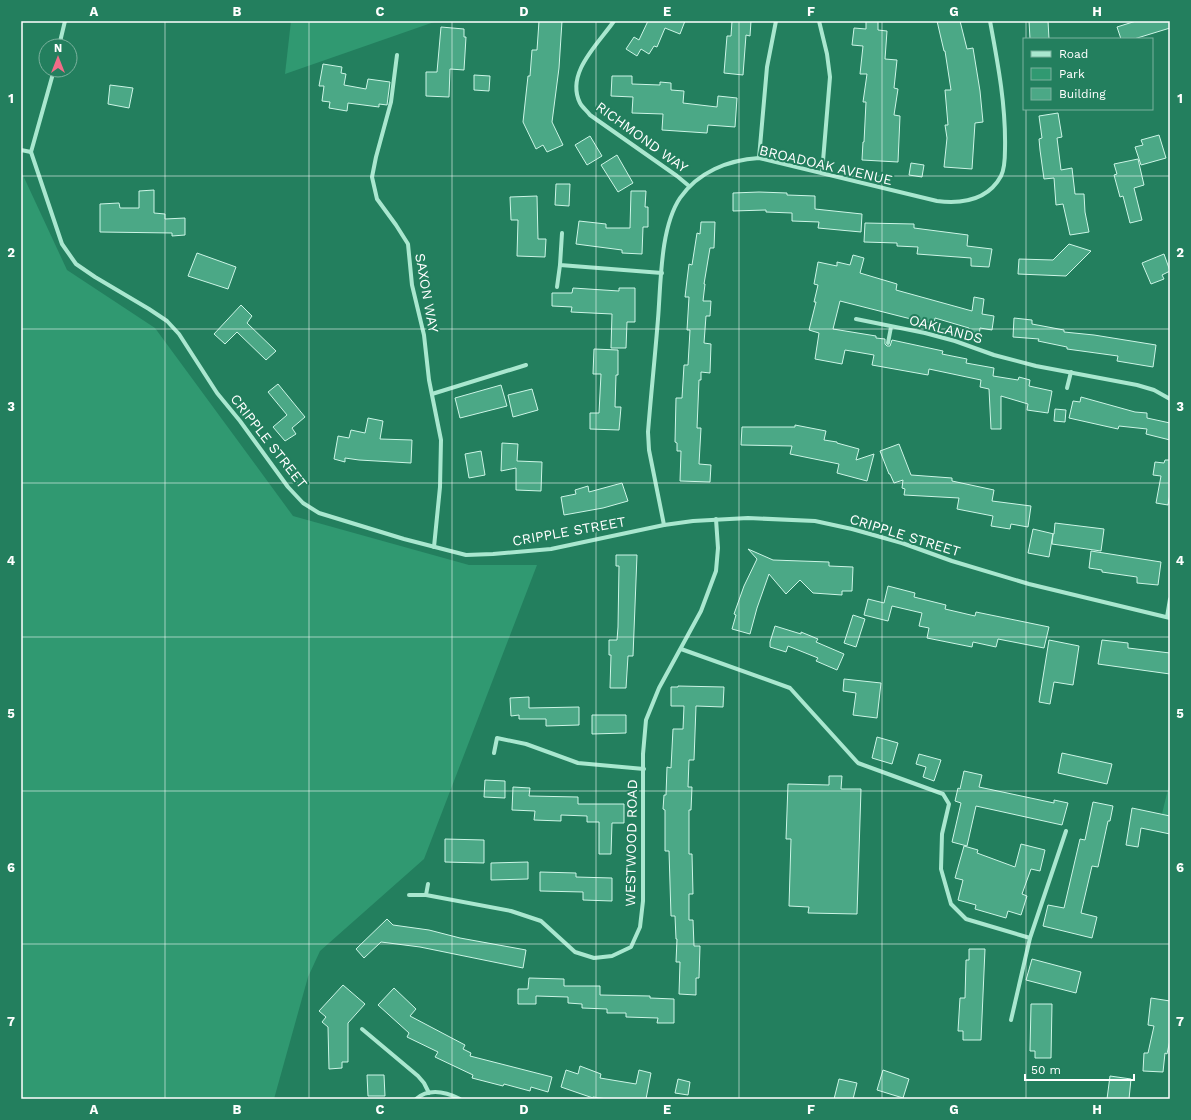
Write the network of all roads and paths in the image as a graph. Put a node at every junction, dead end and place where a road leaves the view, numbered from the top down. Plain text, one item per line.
1 (65, 21) edge
2 (614, 21) edge
3 (776, 21) edge
4 (819, 21) edge
5 (990, 21) edge
6 (61, 38) edge
7 (397, 55) dead end
8 (52, 78) edge
9 (21, 150) edge
10 (31, 152) junction
11 (758, 158) junction
12 (822, 173) junction
13 (689, 186) junction
14 (562, 233) dead end
15 (560, 265) junction
16 (662, 273) junction
17 (557, 287) dead end
18 (856, 319) dead end
19 (891, 327) junction
20 (888, 343) dead end
21 (526, 365) dead end
22 (1071, 372) junction
23 (1067, 388) dead end
24 (432, 394) junction
25 (1170, 399) edge
26 (716, 519) junction
27 (664, 525) junction
28 (434, 547) junction
29 (1170, 599) edge
30 (1168, 618) edge
31 (681, 649) junction
32 (494, 753) dead end
33 (644, 769) junction
34 (1066, 831) dead end
35 (428, 884) dead end
36 (408, 895) dead end
37 (426, 895) junction
38 (1030, 938) junction
39 (1011, 1020) dead end
40 (362, 1029) dead end
41 (429, 1093) junction
42 (416, 1099) edge
43 (460, 1099) edge

1 - 6 street
2 - 13 street, RICHMOND WAY
3 - 11 street
4 - 12 street
5 - 12 street, BROADOAK AVENUE
7 - 24 street, SAXON WAY
8 - 10 street
9 - 10 street
10 - 28 street, CRIPPLE STREET
11 - 12 street, BROADOAK AVENUE
11 - 13 street, BROADOAK AVENUE
13 - 16 street, BROADOAK AVENUE
14 - 15 street
15 - 16 street
15 - 17 street
16 - 27 street, BROADOAK AVENUE
18 - 19 street, OAKLANDS
19 - 20 street, OAKLANDS
19 - 22 street, OAKLANDS
21 - 24 street
22 - 23 street
22 - 25 street, OAKLANDS
24 - 28 street, SAXON WAY
26 - 27 street, CRIPPLE STREET
26 - 30 street, CRIPPLE STREET
26 - 31 street, WESTWOOD ROAD
27 - 28 street, CRIPPLE STREET
29 - 30 street
31 - 33 street, WESTWOOD ROAD
31 - 38 street
32 - 33 street
33 - 37 street, WESTWOOD ROAD
34 - 38 street
35 - 37 street
36 - 37 street, WESTWOOD ROAD
38 - 39 street
40 - 41 street
41 - 42 street
41 - 43 street

